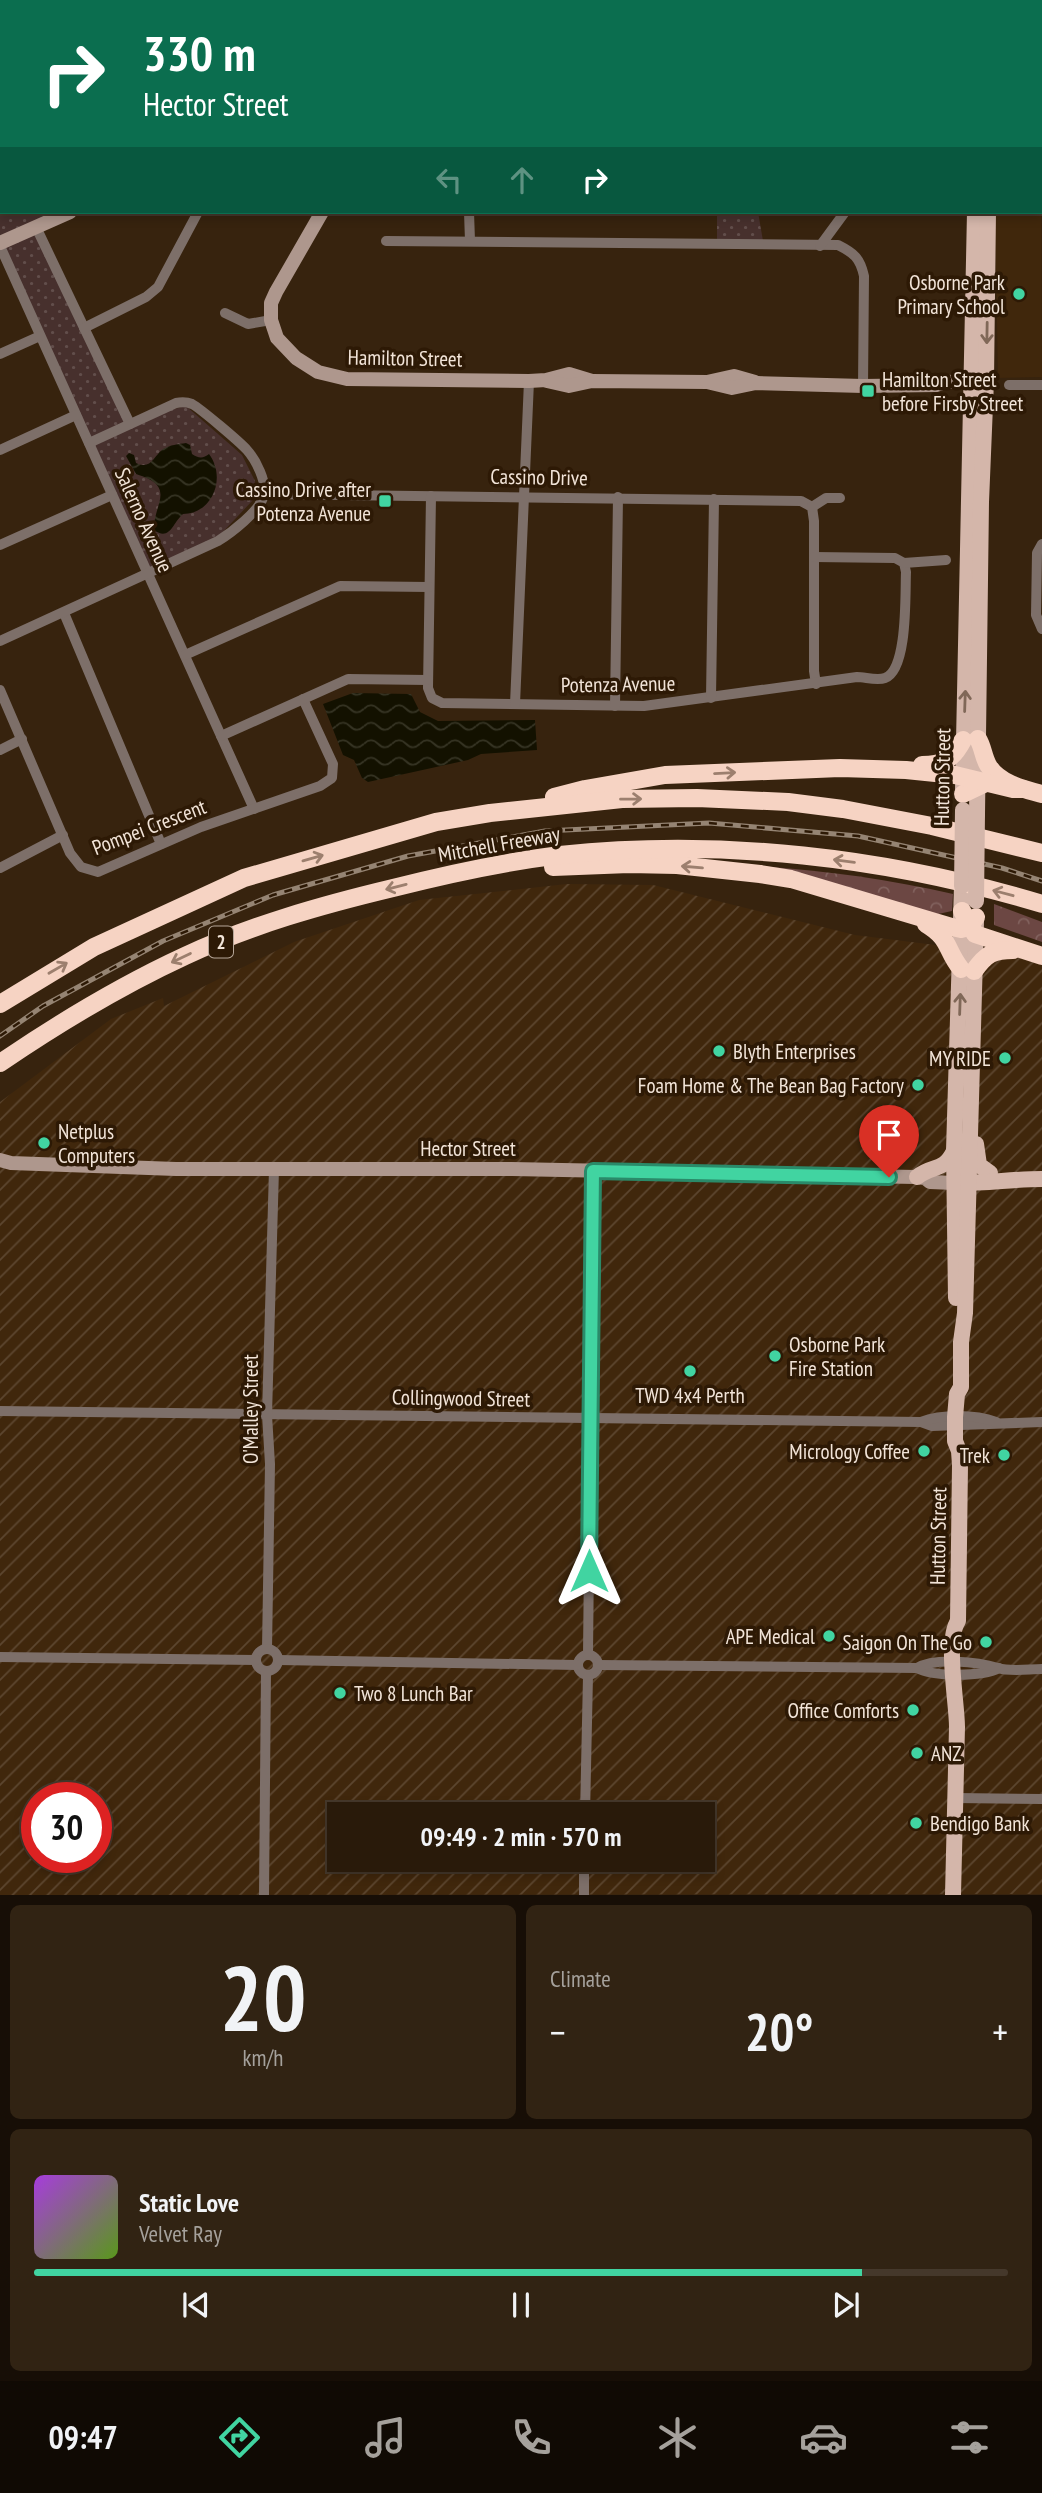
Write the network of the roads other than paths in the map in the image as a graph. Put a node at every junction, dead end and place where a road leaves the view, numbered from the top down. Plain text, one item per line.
1 (66, 214) edge
2 (197, 214) edge
3 (316, 214) edge
4 (469, 214) edge
5 (844, 214) edge
6 (975, 214) edge
7 (988, 214) edge
8 (36, 227) junction
9 (386, 241) dead end
10 (470, 241) junction
11 (0, 245) edge
12 (820, 246) junction
13 (225, 313) dead end
14 (267, 321) junction
15 (84, 328) junction
16 (40, 335) junction
17 (0, 354) edge
18 (529, 381) junction
19 (979, 385) junction
20 (1009, 385) dead end
21 (1042, 385) edge
22 (863, 386) junction
23 (76, 415) junction
24 (130, 424) junction
25 (89, 443) junction
26 (0, 450) edge
27 (264, 494) junction
28 (111, 495) junction
29 (431, 496) junction
30 (524, 496) junction
31 (618, 497) junction
32 (839, 498) dead end
33 (714, 499) junction
34 (812, 506) junction
35 (1042, 544) edge
36 (0, 545) edge
37 (814, 557) junction
38 (946, 560) dead end
39 (904, 563) junction
40 (148, 574) junction
41 (429, 587) junction
42 (64, 613) junction
43 (1042, 629) edge
44 (0, 641) edge
45 (185, 656) junction
46 (428, 680) junction
47 (816, 684) junction
48 (0, 690) edge
49 (711, 698) junction
50 (303, 699) junction
51 (516, 704) junction
52 (615, 706) junction
53 (221, 736) junction
54 (22, 738) junction
55 (970, 740) junction
56 (0, 750) edge
57 (906, 770) junction
58 (1023, 789) junction
59 (973, 792) junction
60 (1042, 794) edge
61 (254, 809) junction
62 (490, 813) junction
63 (63, 835) junction
64 (161, 844) junction
65 (1042, 853) edge
66 (0, 868) edge
67 (463, 872) junction
68 (1042, 904) edge
69 (917, 918) junction
70 (968, 922) junction
71 (1024, 950) junction
72 (1042, 956) edge
73 (968, 970) junction
74 (0, 1004) edge
75 (0, 1063) edge
76 (970, 1125) junction
77 (954, 1151) junction
78 (4, 1163) edge
79 (274, 1169) junction
80 (593, 1171) junction
81 (990, 1173) junction
82 (921, 1177) junction
83 (961, 1178) junction
84 (1007, 1179) junction
85 (1042, 1179) edge
86 (0, 1412) edge
87 (267, 1415) junction
88 (589, 1419) junction
89 (960, 1422) junction
90 (1042, 1422) edge
91 (267, 1649) junction
92 (588, 1655) junction
93 (0, 1657) edge
94 (256, 1660) junction
95 (278, 1660) junction
96 (577, 1665) junction
97 (598, 1665) junction
98 (958, 1668) junction
99 (1042, 1669) edge
100 (266, 1671) junction
101 (588, 1676) junction
102 (955, 1798) junction
103 (1042, 1799) edge
104 (585, 1802) edge
105 (584, 1872) edge
106 (264, 1895) edge
107 (584, 1895) edge
108 (953, 1895) edge

1 - 8 street
2 - 15 street
3 - 14 street
4 - 10 street
5 - 12 street
6 - 19 main road, Hutton Street
7 -> 19 main road, Hutton Street
8 - 11 street
8 - 15 street
9 - 10 street
10 - 12 street
11 - 16 street, Salerno Avenue
12 - 22 street
13 - 14 street
14 - 18 street, Hamilton Street
15 - 24 street
16 - 17 street
16 - 23 street, Salerno Avenue
18 - 22 street, Hamilton Street
18 - 30 street
19 - 22 street, Hamilton Street
19 - 55 main road, Hutton Street
20 - 21 street
23 - 25 street, Salerno Avenue
23 - 26 street
24 - 25 street
24 - 27 street
25 - 28 street, Salerno Avenue
27 - 29 street, Cassino Drive
27 - 40 street
28 - 36 street
28 - 40 street, Salerno Avenue
29 - 30 street, Cassino Drive
29 - 41 street
30 - 31 street, Cassino Drive
30 - 51 street
31 - 33 street, Cassino Drive
31 - 52 street
32 - 34 street, Cassino Drive
33 - 34 street, Cassino Drive
33 - 49 street
34 - 37 street
35 - 43 street
37 - 39 street
37 - 47 street
38 - 39 street
39 - 47 street, Potenza Avenue
40 - 42 street
40 - 45 street, Salerno Avenue
41 - 45 street
41 - 46 street
42 - 44 street
42 - 64 street
45 - 53 street, Salerno Avenue
46 - 50 street
46 - 51 street, Potenza Avenue
47 - 49 street, Potenza Avenue
48 - 54 street, Pompei Crescent
49 - 52 street, Potenza Avenue
50 - 53 street
50 - 61 street, Pompei Crescent
51 - 52 street, Potenza Avenue
53 - 61 street, Salerno Avenue
54 - 56 street
54 - 63 street, Pompei Crescent
55 - 57 highway
55 - 58 highway
55 - 59 main road, Hutton Street
57 - 59 highway
62 -> 57 highway
58 - 59 highway
58 - 60 highway
59 - 70 main road, Hutton Street, bridge
61 - 64 street, Pompei Crescent
62 -> 65 highway, Mitchell Freeway / 2
74 -> 62 highway, Mitchell Freeway / 2
63 - 64 street, Pompei Crescent
63 - 66 street
68 -> 67 highway, Mitchell Freeway / 2
69 -> 67 highway
67 -> 75 highway, Mitchell Freeway / 2
69 - 70 highway
69 - 73 highway
70 - 71 highway
70 - 73 main road, Hutton Street
71 - 72 highway
71 - 73 highway
73 - 76 main road, Hutton Street
77 -> 73 main road, Hutton Street
76 - 81 main road
76 - 83 main road, Hutton Street
77 - 82 main road
77 - 83 main road, Hutton Street
78 - 79 street, Hector Street
79 - 80 street, Hector Street
79 - 87 street, O'Malley Street
80 - 82 street, Hector Street
80 - 88 street
81 - 83 main road, Hector Street
81 - 84 main road, Hector Street
82 - 83 street, Hector Street
83 - 84 main road, Hector Street
83 - 89 main road, Hutton Street
84 - 85 main road, Hector Street
86 - 87 street, Collingwood Street
87 - 88 street, Collingwood Street
87 - 91 street, O'Malley Street
88 - 89 street, Collingwood Street
88 - 92 street
89 - 90 street, Collingwood Street
89 - 98 main road, Hutton Street
91 - 94 street
91 - 95 street
92 - 96 street
92 - 97 street
93 - 94 street
94 - 100 street
95 - 96 street
95 - 100 street
96 - 101 street
97 - 98 street
97 - 101 street
98 - 99 street
98 - 102 main road, Hutton Street
100 - 106 street
101 - 104 street
102 - 103 street
102 - 108 main road, Hutton Street
105 - 107 street

